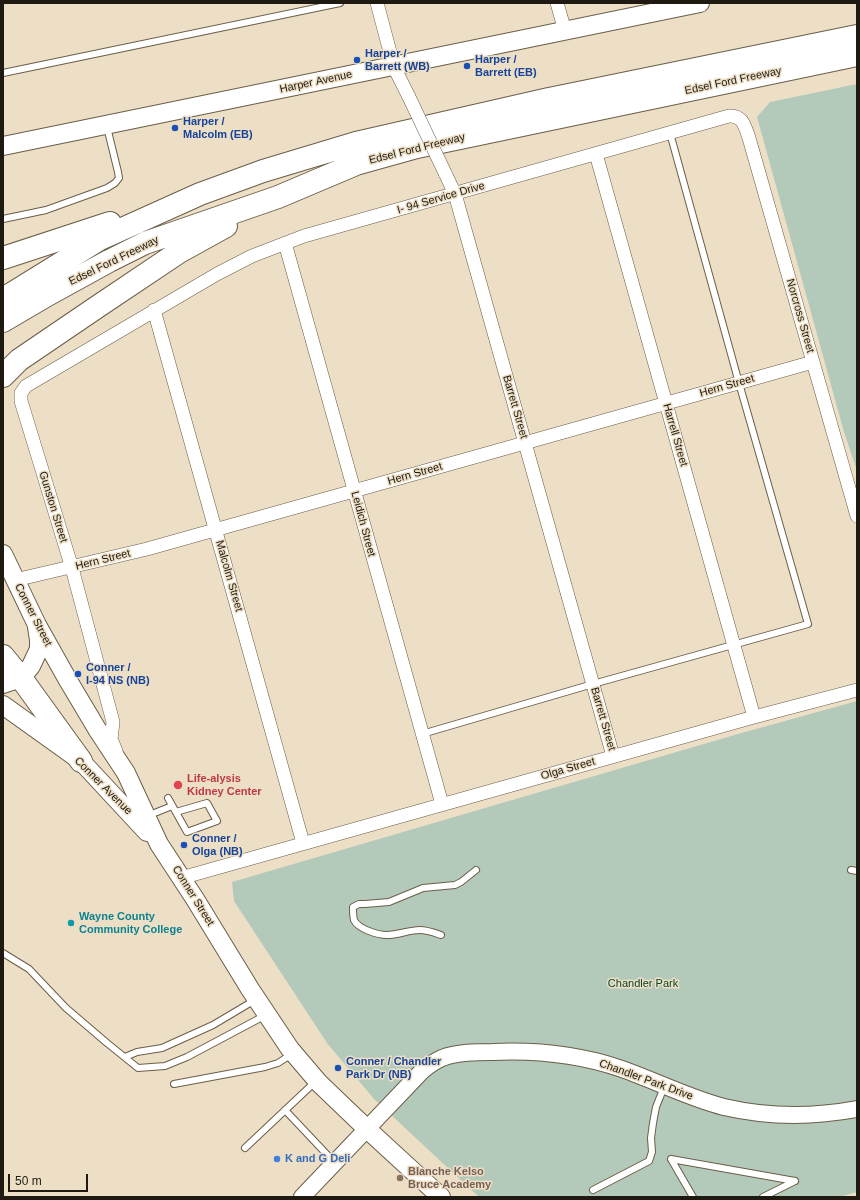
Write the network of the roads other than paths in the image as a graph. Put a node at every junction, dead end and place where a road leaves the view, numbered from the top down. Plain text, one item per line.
1 (340, 3) edge
2 (377, 3) edge
3 (557, 3) edge
4 (700, 3) edge
5 (565, 31) junction
6 (857, 36) edge
7 (857, 55) edge
8 (394, 67) junction
9 (3, 73) edge
10 (739, 117) joint
11 (106, 125) junction
12 (670, 133) junction
13 (3, 146) edge
14 (596, 154) junction
15 (200, 194) junction
16 (455, 194) junction
17 (278, 197) junction
18 (3, 219) edge
19 (285, 243) junction
20 (3, 258) edge
21 (3, 299) edge
22 (154, 310) junction
23 (3, 321) edge
24 (813, 362) junction
25 (3, 376) edge
26 (739, 383) junction
27 (666, 403) junction
28 (525, 443) junction
29 (354, 491) junction
30 (857, 516) edge
31 (216, 530) junction
32 (3, 554) edge
33 (72, 568) junction
34 (15, 580) junction
35 (37, 625) junction
36 (734, 645) junction
37 (3, 656) edge
38 (12, 681) edge
39 (593, 684) junction
40 (857, 690) edge
41 (3, 705) edge
42 (754, 717) junction
43 (422, 734) junction
44 (613, 756) junction
45 (80, 761) junction
46 (126, 773) junction
47 (168, 798) dead end
48 (442, 804) junction
49 (172, 806) junction
50 (176, 812) junction
51 (146, 816) junction
52 (303, 843) junction
53 (159, 844) junction
54 (476, 870) dead end
55 (181, 878) junction
56 (441, 935) dead end
57 (3, 953) edge
58 (257, 999) junction
59 (267, 1014) junction
60 (293, 1053) junction
61 (125, 1057) junction
62 (316, 1080) junction
63 (174, 1084) dead end
64 (664, 1085) junction
65 (857, 1109) edge
66 (285, 1110) junction
67 (367, 1129) junction
68 (245, 1148) dead end
69 (335, 1163) junction
70 (594, 1190) dead end
71 (302, 1197) edge
72 (441, 1197) edge
73 (693, 1197) edge
74 (763, 1197) edge

1 - 9 lane
2 - 8 street, Barrett Street
3 - 5 street
4 - 5 main road, Harper Avenue
5 - 8 main road, Harper Avenue
6 - 15 highway, Edsel Ford Freeway
7 - 17 highway, Edsel Ford Freeway
8 - 11 main road, Harper Avenue
8 - 16 street, Barrett Street, bridge
10 - 12 street, I- 94 Service Drive
10 - 24 street, Norcross Street
11 - 13 main road, Harper Avenue
11 - 18 lane
12 - 14 street, I- 94 Service Drive
12 - 26 lane
14 - 16 street, I- 94 Service Drive
14 - 27 street, Harrell Street
15 - 20 highway
15 - 21 highway, Edsel Ford Freeway
16 - 19 street, I- 94 Service Drive
16 - 28 street, Barrett Street
17 - 23 highway, Edsel Ford Freeway
17 - 25 highway
19 - 22 street, I- 94 Service Drive
19 - 29 street, Leidich Street
22 - 31 street, Malcolm Street
22 - 33 street, Gunston Street
24 - 26 street, Hern Street
24 - 30 street, Norcross Street
26 - 27 street, Hern Street
26 - 36 lane
27 - 28 street, Hern Street
27 - 36 street, Harrell Street
28 - 29 street, Hern Street
28 - 39 street, Barrett Street
29 - 31 street, Hern Street
29 - 43 street, Leidich Street
31 - 33 street, Hern Street
31 - 52 street, Malcolm Street
32 - 34 main road, Conner Street
33 - 34 street, Hern Street
33 - 46 street, Gunston Street
34 - 35 main road, Conner Street
35 - 38 main road
35 - 46 main road, Conner Street
36 - 39 lane
36 - 42 street, Harrell Street
37 - 38 highway
38 - 45 highway
39 - 43 lane
39 - 44 street, Barrett Street
40 - 42 street, Olga Street
41 - 45 main road, Conner Avenue
42 - 44 street, Olga Street
43 - 48 street, Leidich Street
44 - 48 street, Olga Street
45 - 53 main road, Conner Avenue
46 - 51 main road, Conner Street
47 - 49 lane
48 - 52 street, Olga Street
49 - 50 lane
49 - 51 lane
50 - 50 lane
51 - 53 main road, Conner Street
52 - 55 street, Olga Street
53 - 55 main road, Conner Street
54 - 56 lane
55 - 58 main road, Conner Street
57 - 61 lane
58 - 59 main road, Conner Street
58 - 61 lane
59 - 60 main road, Conner Street
59 - 61 lane
60 - 62 main road, Conner Street
60 - 63 lane
62 - 66 lane
62 - 67 main road, Conner Street
64 - 65 street, Chandler Park Drive
64 - 67 street, Chandler Park Drive
64 - 70 lane
66 - 68 lane
66 - 69 lane
67 - 69 street, Chandler Park Drive
67 - 72 main road, Conner Street
69 - 71 street, Chandler Park Drive
73 - 74 lane

